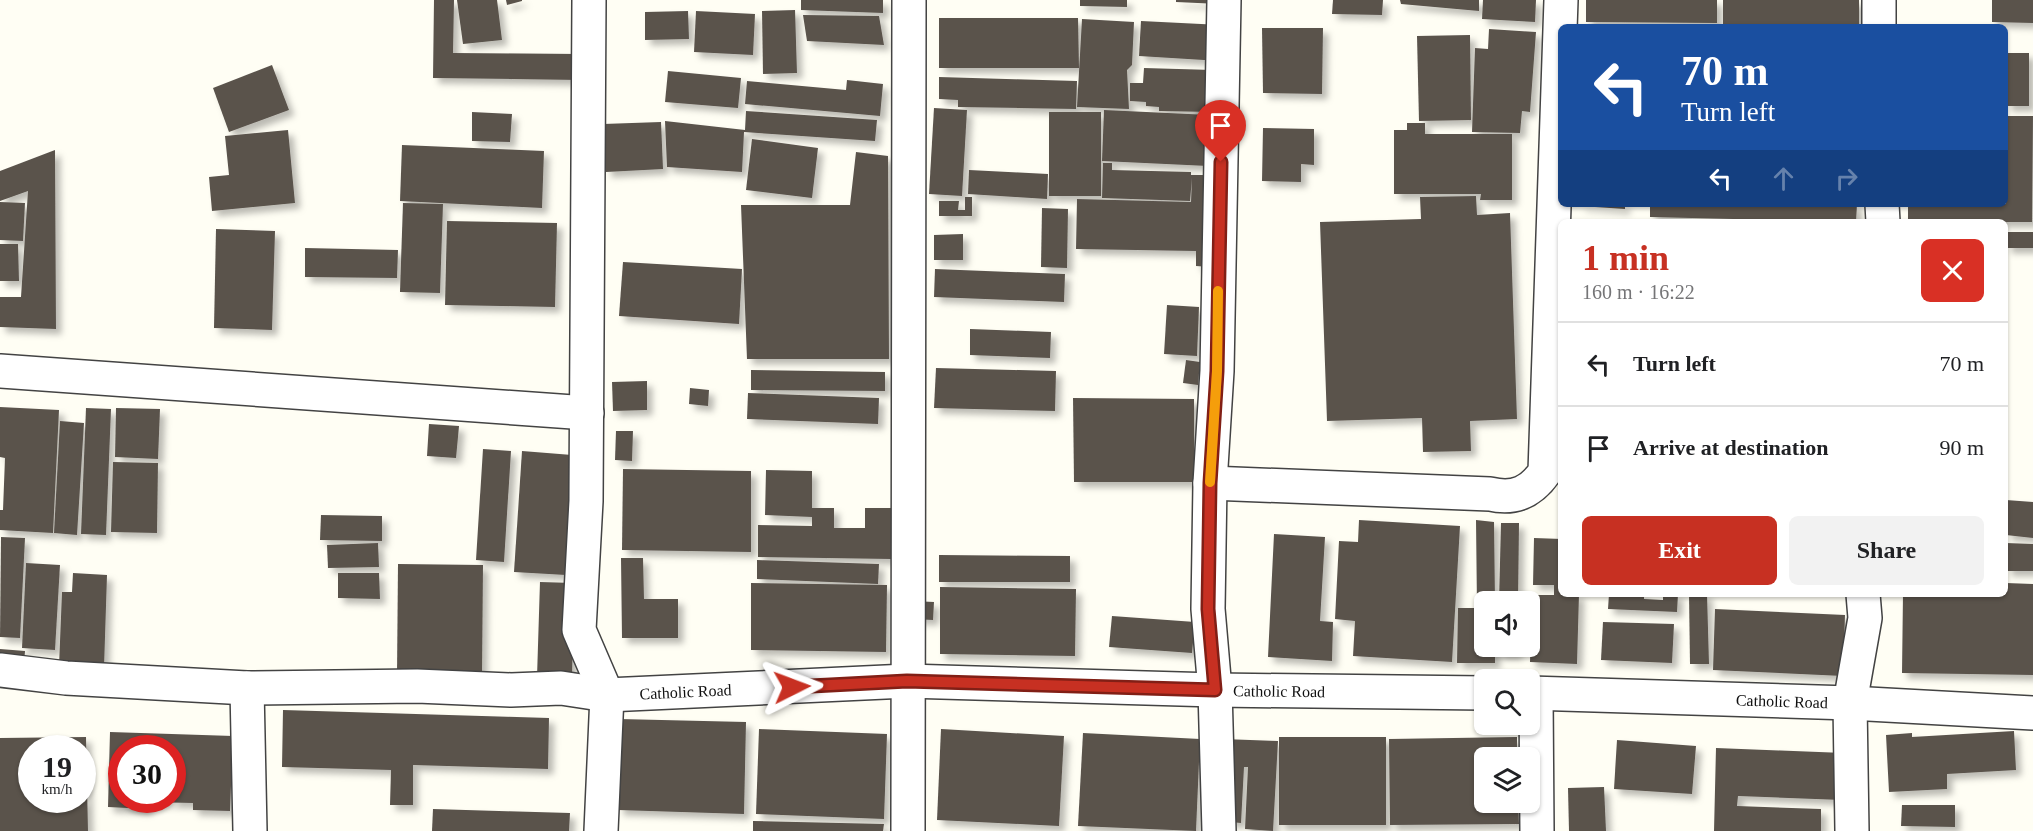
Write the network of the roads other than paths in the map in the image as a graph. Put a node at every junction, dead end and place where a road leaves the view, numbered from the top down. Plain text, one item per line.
1 (589, 0) edge
2 (909, 0) edge
3 (1224, 0) edge
4 (1562, 0) edge
5 (1879, 0) edge
6 (1561, 24) edge
7 (1879, 24) edge
8 (1558, 111) edge
9 (0, 371) edge
10 (587, 413) junction
11 (1210, 483) junction
12 (1863, 597) edge
13 (0, 670) edge
14 (907, 681) junction
15 (246, 688) junction
16 (1215, 690) junction
17 (1474, 693) edge
18 (1540, 694) edge
19 (607, 695) junction
20 (1850, 703) junction
21 (2033, 713) edge
22 (1534, 735) edge
23 (250, 831) edge
24 (601, 831) edge
25 (908, 831) edge
26 (1219, 831) edge
27 (1537, 831) edge
28 (1852, 831) edge

1 - 10 street
2 - 14 street
3 - 11 street
4 - 6 street
5 - 7 street
8 - 11 street
9 - 10 street
10 - 19 street
11 - 16 street
12 - 20 street
13 - 15 street, Catholic Road
14 - 16 street, Catholic Road
14 - 19 street, Catholic Road
14 - 25 street
15 - 19 street, Catholic Road
15 - 23 street
16 - 17 street, Catholic Road
16 - 26 street
18 - 20 street, Catholic Road
19 - 24 street
20 - 21 street, Catholic Road
20 - 28 street
22 - 27 street

